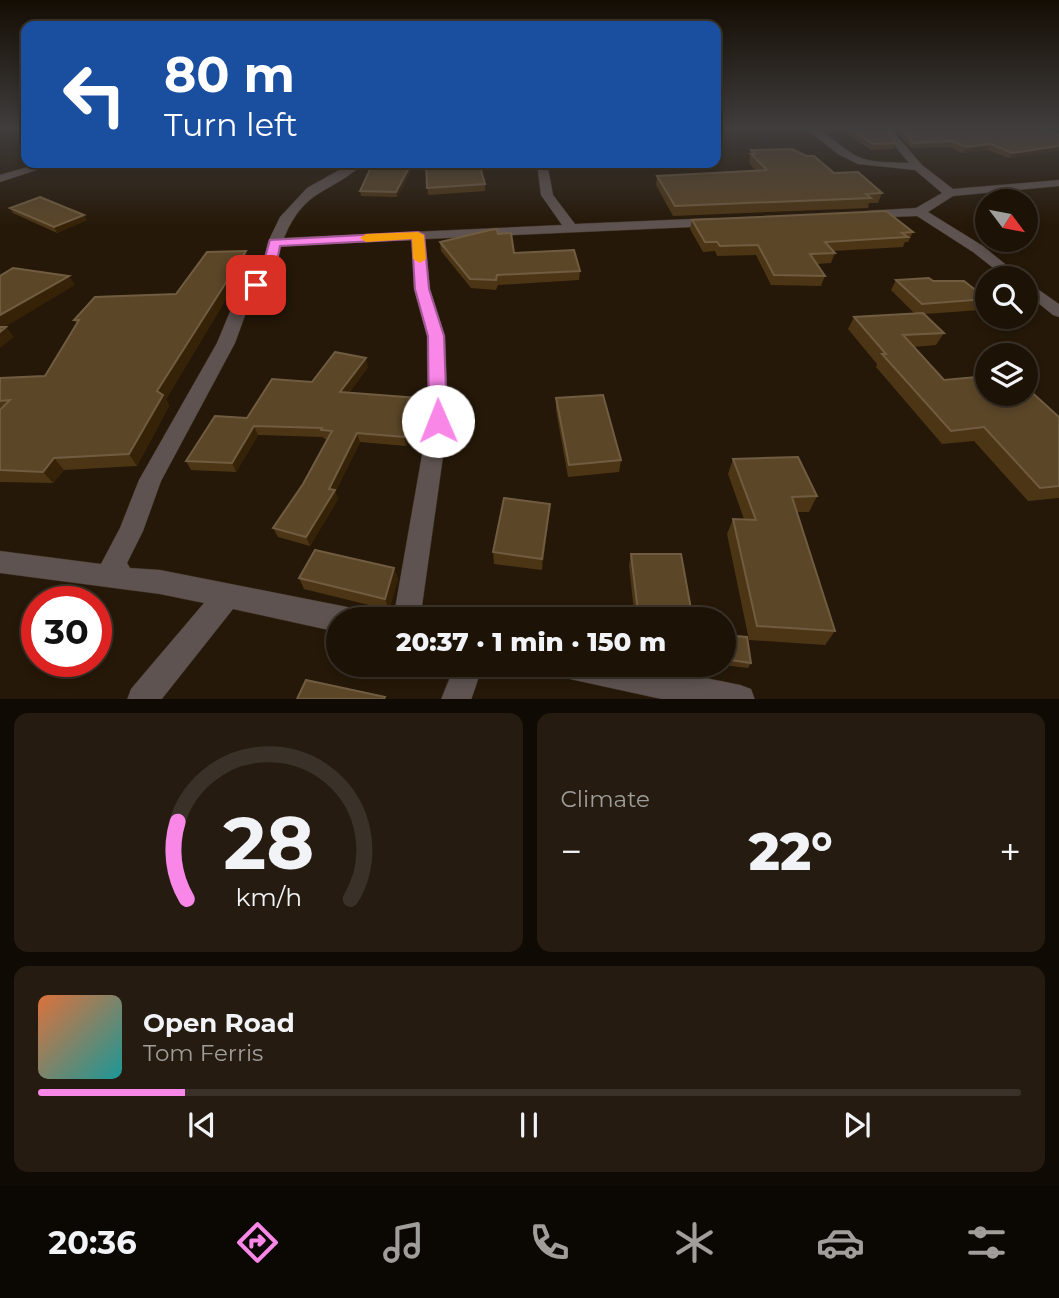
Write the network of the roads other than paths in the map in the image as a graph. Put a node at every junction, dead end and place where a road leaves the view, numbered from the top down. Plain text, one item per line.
1 (859, 161) edge
2 (913, 161) edge
3 (918, 167) junction
4 (36, 168) edge
5 (350, 168) edge
6 (542, 168) edge
7 (0, 179) edge
8 (1059, 183) edge
9 (950, 193) junction
10 (919, 212) junction
11 (849, 216) edge
12 (724, 222) edge
13 (572, 229) junction
14 (418, 235) junction
15 (275, 242) junction
16 (1000, 266) edge
17 (1038, 295) edge
18 (1059, 312) edge
19 (0, 562) edge
20 (123, 579) junction
21 (228, 595) junction
22 (408, 607) edge
23 (326, 616) edge
24 (464, 677) edge
25 (630, 677) edge
26 (142, 699) edge
27 (456, 699) edge
28 (740, 699) edge

1 - 3 street
2 - 3 street
3 - 9 street
4 - 7 street
5 - 15 street
6 - 13 street
8 - 9 street
9 - 10 street
10 - 11 street
10 - 16 street
12 - 13 street
13 - 14 street
14 - 15 street
14 - 22 street
15 - 20 street
17 - 18 street
19 - 20 street
20 - 21 street
21 - 23 street
21 - 26 street
24 - 27 street
25 - 28 street

